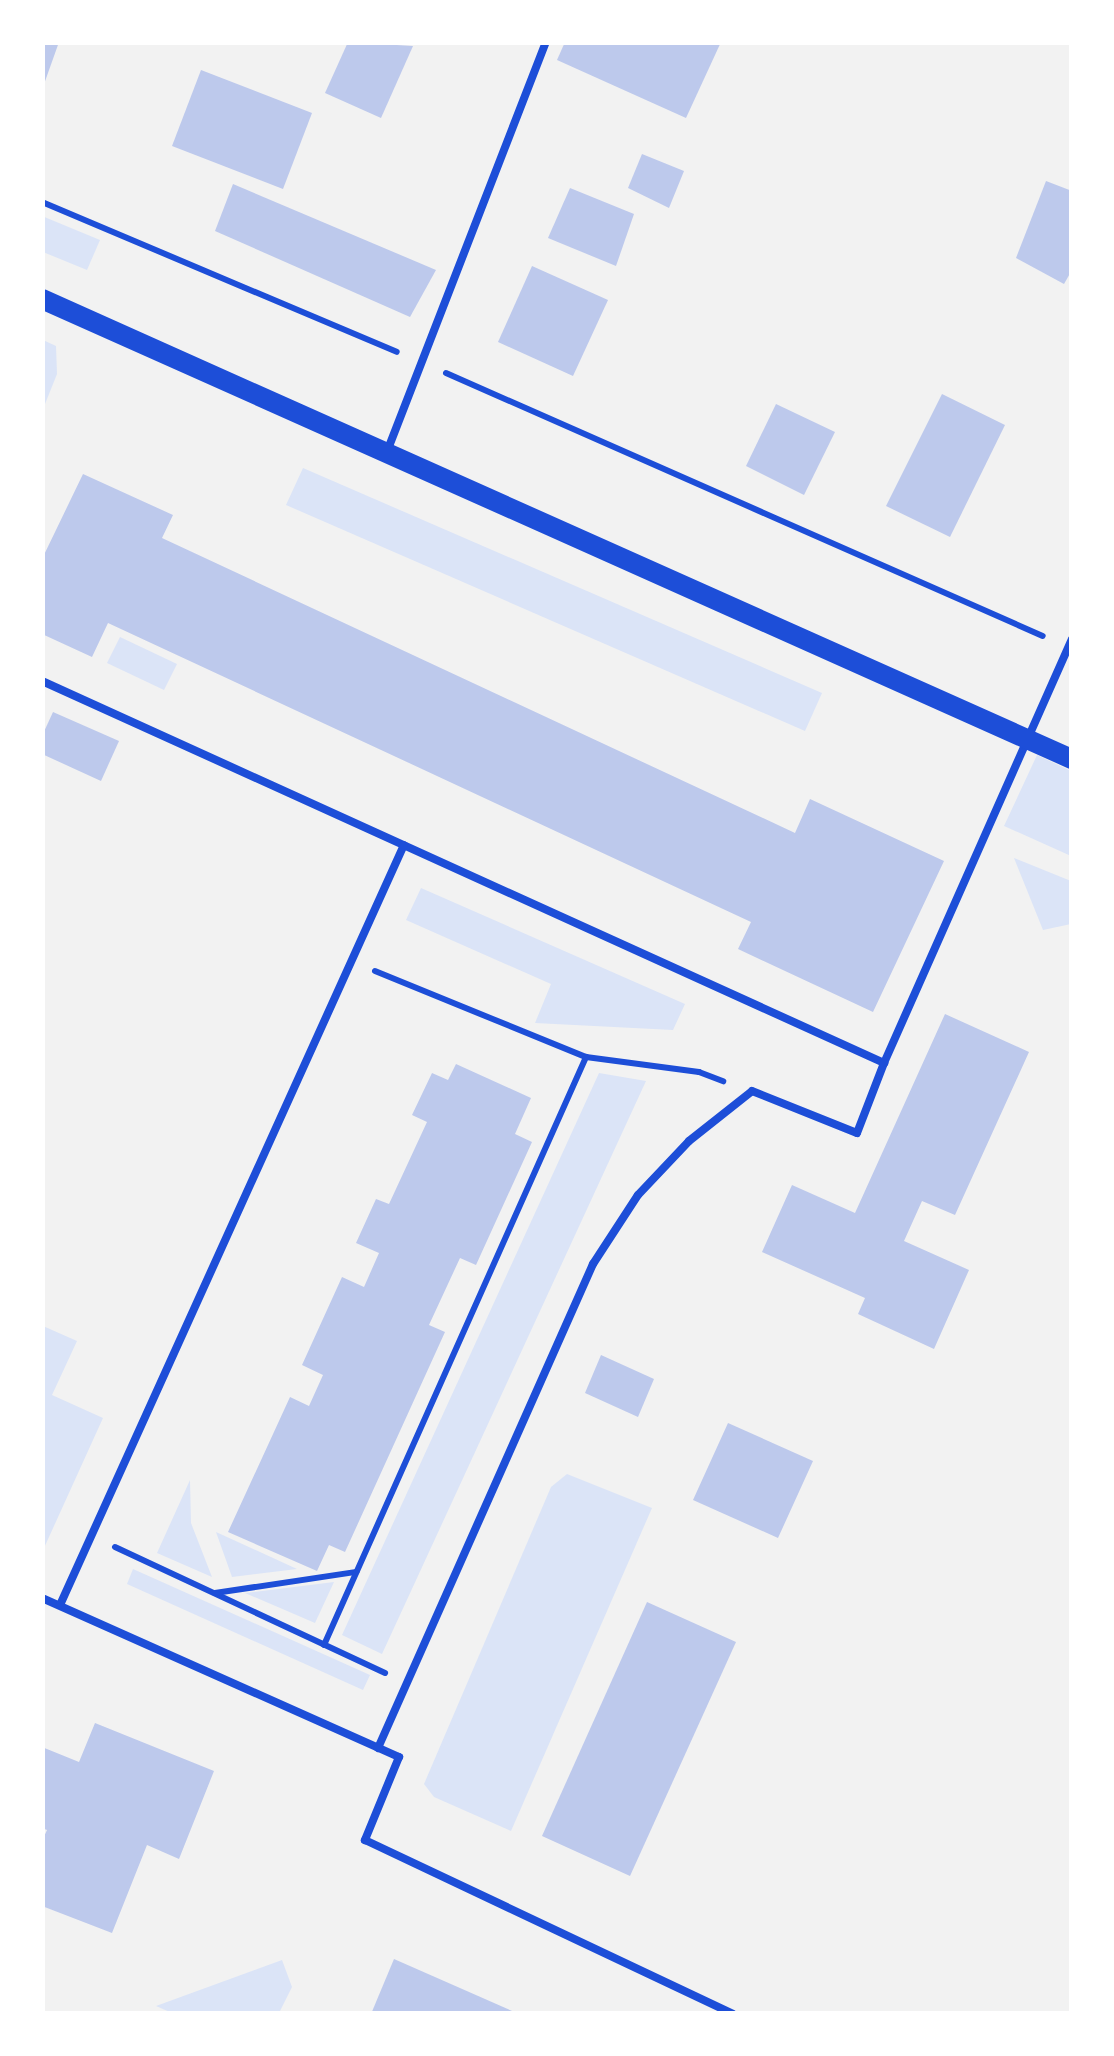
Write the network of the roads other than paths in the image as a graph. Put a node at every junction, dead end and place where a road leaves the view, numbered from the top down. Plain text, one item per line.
1 (546, 42) edge
2 (42, 300) edge
3 (386, 453) junction
4 (1070, 643) edge
5 (42, 681) edge
6 (1028, 740) junction
7 (1072, 758) edge
8 (404, 846) junction
9 (884, 1063) junction
10 (42, 1598) edge
11 (60, 1606) junction
12 (378, 1748) junction
13 (733, 2014) edge

1 - 3 lane
2 - 3 main road
3 - 6 main road
4 - 6 lane
5 - 8 lane
6 - 7 main road
6 - 9 lane
8 - 9 lane
8 - 11 lane
9 - 12 lane
10 - 11 lane
11 - 12 lane
12 - 13 lane

